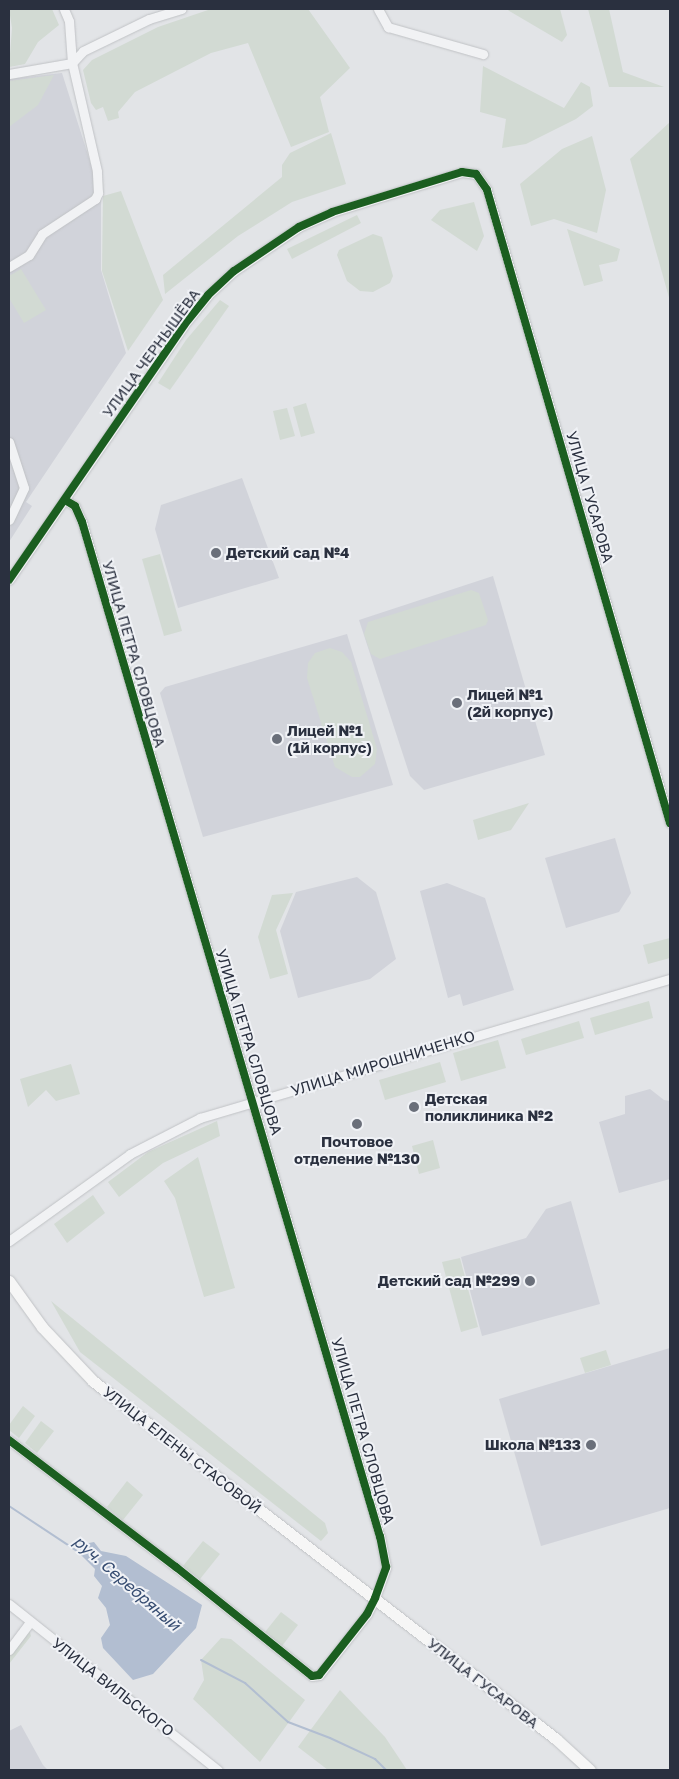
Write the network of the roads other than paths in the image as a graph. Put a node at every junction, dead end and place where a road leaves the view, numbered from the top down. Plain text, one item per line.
1 (64, 9) edge
2 (181, 9) edge
3 (378, 9) edge
4 (483, 54) dead end
5 (72, 62) junction
6 (9, 74) edge
7 (482, 180) joint
8 (9, 267) edge
9 (9, 442) edge
10 (65, 500) junction
11 (9, 520) edge
12 (9, 580) edge
13 (670, 823) edge
14 (670, 979) edge
15 (251, 1103) junction
16 (9, 1241) edge
17 (9, 1282) edge
18 (9, 1440) edge
19 (375, 1598) junction
20 (9, 1604) edge
21 (30, 1622) junction
22 (9, 1650) edge
23 (218, 1770) edge
24 (590, 1770) edge

1 - 5 street
2 - 5 street
3 - 4 street
5 - 6 street
5 - 8 street
7 - 10 street, УЛИЦА ЧЕРНЫШЁВА
7 - 13 street, УЛИЦА ГУСАРОВА
9 - 11 street
10 - 12 street, УЛИЦА ЧЕРНЫШЁВА
10 - 15 street, УЛИЦА ПЕТРА СЛОВЦОВА
14 - 15 street, УЛИЦА МИРОШНИЧЕНКО
15 - 16 street, УЛИЦА МИРОШНИЧЕНКО
15 - 19 street, УЛИЦА ПЕТРА СЛОВЦОВА
17 - 19 main road, УЛИЦА ЕЛЕНЫ СТАСОВОЙ
18 - 19 street, УЛИЦА ПЕТРА СЛОВЦОВА
19 - 24 main road, УЛИЦА ГУСАРОВА
20 - 21 street, УЛИЦА ВИЛЬСКОГО
21 - 22 street
21 - 23 street, УЛИЦА ВИЛЬСКОГО

